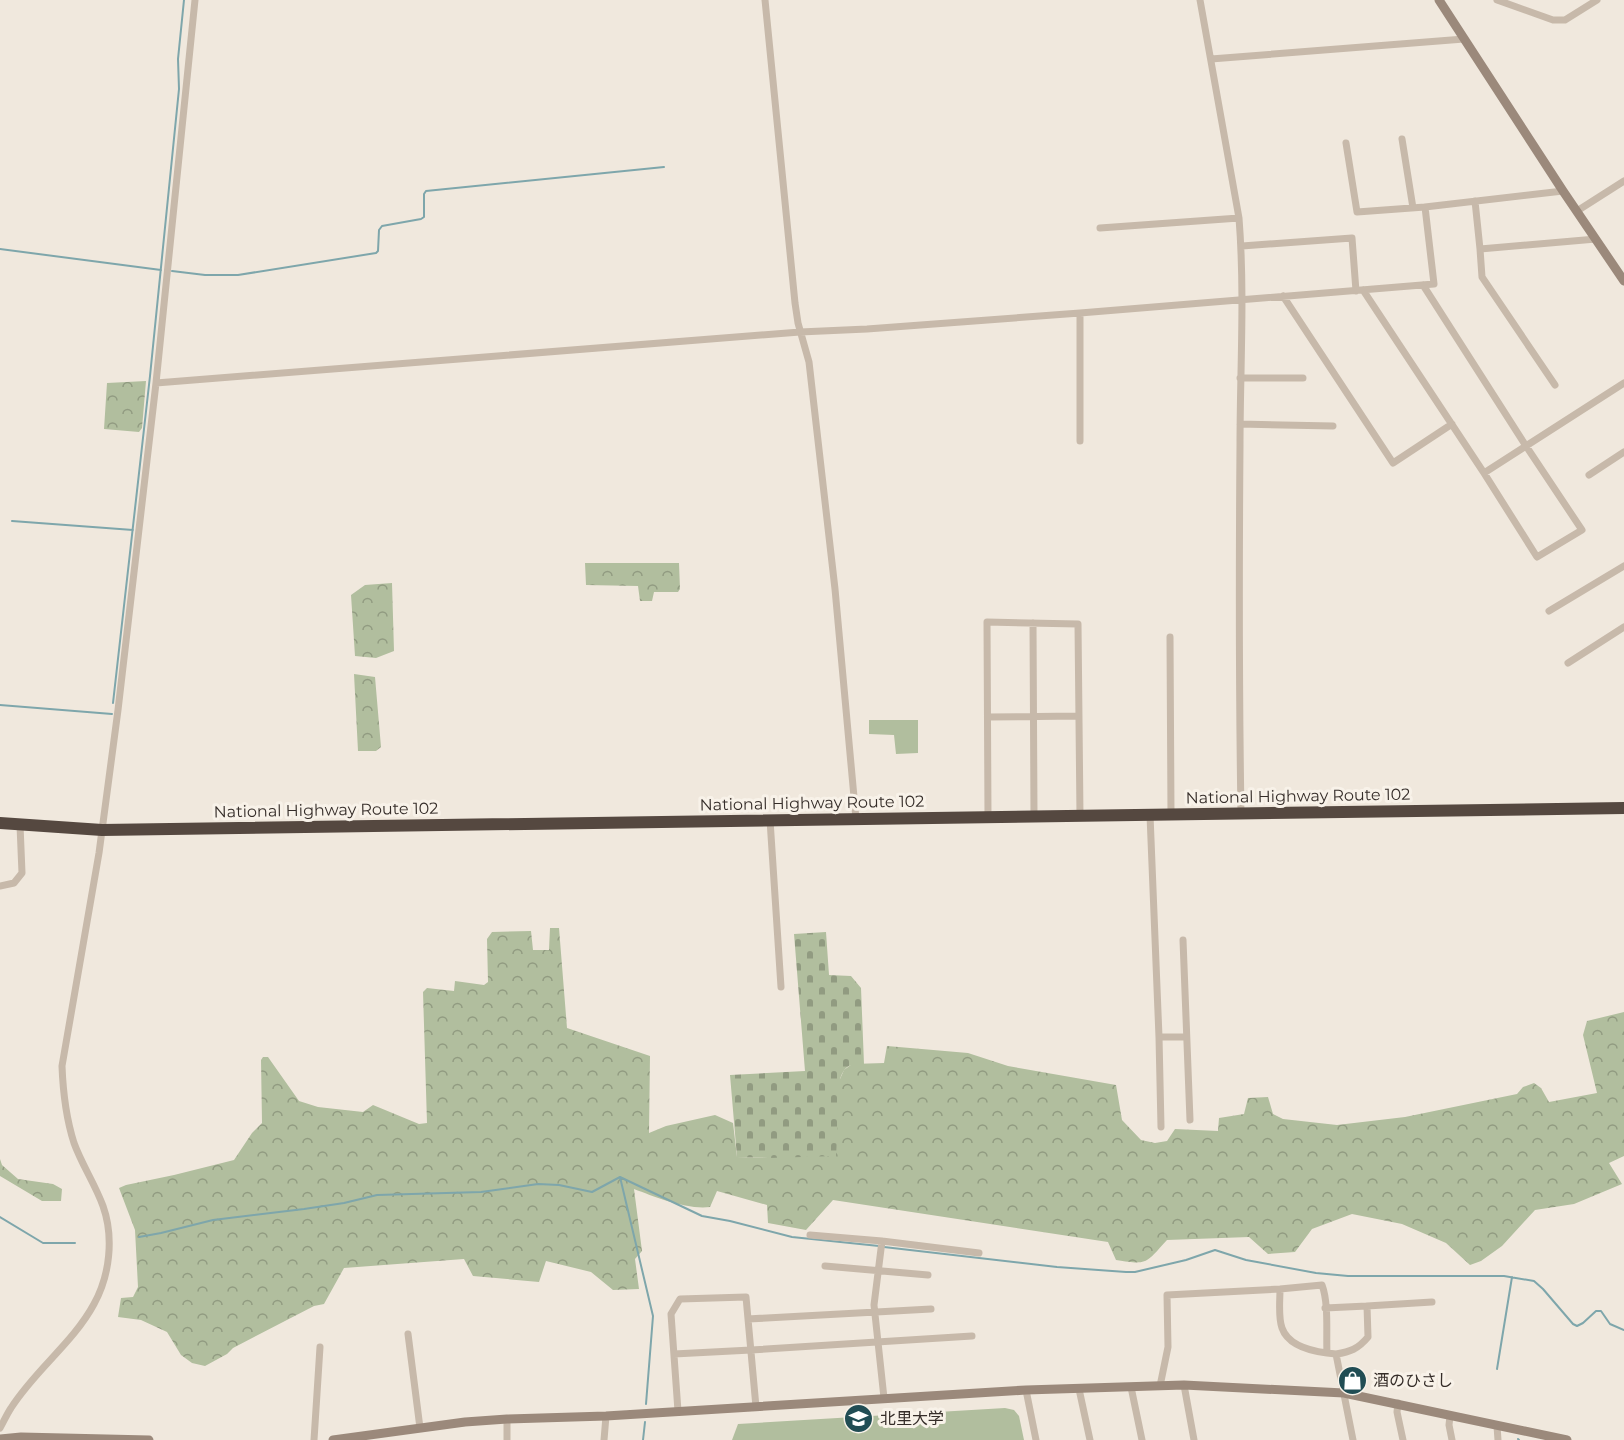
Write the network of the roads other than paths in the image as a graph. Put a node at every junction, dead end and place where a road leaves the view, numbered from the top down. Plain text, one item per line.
1 (195, 0) edge
2 (765, 0) edge
3 (1200, 0) edge
4 (1439, 0) edge
5 (1497, 0) edge
6 (1598, 0) edge
7 (1464, 39) junction
8 (1211, 59) junction
9 (1402, 139) dead end
10 (1346, 143) dead end
11 (1624, 181) edge
12 (1563, 191) junction
13 (1475, 201) junction
14 (1413, 207) junction
15 (1425, 207) junction
16 (1577, 211) junction
17 (1239, 218) junction
18 (1100, 228) dead end
19 (1596, 239) junction
20 (1242, 246) junction
21 (1480, 249) junction
22 (1624, 281) edge
23 (1423, 285) junction
24 (1359, 291) junction
25 (1283, 296) junction
26 (1242, 300) junction
27 (1080, 313) junction
28 (800, 332) junction
29 (1240, 378) junction
30 (1303, 378) dead end
31 (156, 383) junction
32 (1624, 383) edge
33 (1555, 385) dead end
34 (1240, 424) junction
35 (1452, 424) junction
36 (1333, 426) dead end
37 (1080, 441) dead end
38 (1526, 446) junction
39 (1624, 452) edge
40 (1484, 473) junction
41 (1589, 475) dead end
42 (1624, 566) edge
43 (1549, 611) dead end
44 (1033, 623) junction
45 (1624, 627) edge
46 (1170, 637) dead end
47 (1568, 663) dead end
48 (1033, 716) junction
49 (1078, 716) junction
50 (988, 717) junction
51 (1624, 808) edge
52 (1171, 814) junction
53 (1241, 814) junction
54 (1150, 815) junction
55 (1034, 816) junction
56 (1080, 816) junction
57 (988, 817) junction
58 (856, 819) junction
59 (770, 820) junction
60 (0, 823) edge
61 (20, 825) junction
62 (102, 830) junction
63 (0, 886) edge
64 (1183, 940) dead end
65 (781, 987) dead end
66 (1160, 1037) junction
67 (1186, 1037) junction
68 (1190, 1120) dead end
69 (1161, 1127) dead end
70 (810, 1235) dead end
71 (882, 1245) junction
72 (979, 1252) dead end
73 (825, 1266) dead end
74 (878, 1270) junction
75 (928, 1275) dead end
76 (1280, 1289) junction
77 (1432, 1302) dead end
78 (1366, 1306) junction
79 (1325, 1308) junction
80 (931, 1310) dead end
81 (875, 1312) junction
82 (748, 1319) junction
83 (408, 1334) dead end
84 (972, 1336) dead end
85 (878, 1343) junction
86 (320, 1347) dead end
87 (751, 1350) junction
88 (1327, 1353) junction
89 (674, 1354) junction
90 (1336, 1354) junction
91 (1184, 1385) junction
92 (1160, 1386) junction
93 (1131, 1387) junction
94 (1079, 1389) junction
95 (1026, 1390) junction
96 (1344, 1393) junction
97 (884, 1398) junction
98 (1398, 1403) junction
99 (756, 1407) junction
100 (678, 1411) junction
101 (606, 1416) junction
102 (1450, 1416) junction
103 (507, 1419) junction
104 (1497, 1426) junction
105 (0, 1428) edge
106 (420, 1428) junction
107 (1544, 1438) edge
108 (0, 1439) edge
109 (149, 1440) edge
110 (314, 1440) edge
111 (333, 1440) edge
112 (507, 1440) edge
113 (604, 1440) edge
114 (1036, 1440) edge
115 (1090, 1440) edge
116 (1142, 1440) edge
117 (1194, 1440) edge
118 (1353, 1440) edge
119 (1403, 1440) edge
120 (1452, 1440) edge
121 (1498, 1440) edge
122 (1567, 1440) edge

1 - 31 street
2 - 28 street
3 - 8 street
4 - 7 street
5 - 6 street
7 - 8 street
7 - 12 street
8 - 17 street
9 - 14 street
10 - 14 street
11 - 16 street
12 - 13 street
12 - 16 street
13 - 15 street
13 - 21 street
14 - 15 street
15 - 23 street
16 - 19 street
17 - 18 street
17 - 20 street
19 - 21 street
19 - 22 street
20 - 24 street
20 - 26 street
21 - 33 street
23 - 24 street
23 - 38 street
24 - 25 street
24 - 35 street
25 - 26 street
25 - 35 street
26 - 27 street
26 - 29 street
27 - 28 street
27 - 37 street
28 - 31 street
28 - 58 street
29 - 30 street
29 - 34 street
31 - 62 street
32 - 38 street
34 - 36 street
34 - 53 street
35 - 40 street
38 - 40 street
38 - 40 street
39 - 41 street
42 - 43 street
44 - 48 street
44 - 49 street
44 - 50 street
45 - 47 street
46 - 52 street
48 - 49 street
48 - 50 street
48 - 55 street
49 - 56 street
50 - 57 street
51 - 53 highway, National Highway Route 102
52 - 53 highway, National Highway Route 102
52 - 54 highway, National Highway Route 102
54 - 56 highway, National Highway Route 102
54 - 66 street
55 - 56 highway, National Highway Route 102
55 - 57 highway, National Highway Route 102
57 - 58 highway, National Highway Route 102
58 - 59 highway, National Highway Route 102
59 - 62 highway, National Highway Route 102
59 - 65 street
60 - 61 highway, National Highway Route 102
61 - 62 highway, National Highway Route 102
61 - 63 street
62 - 105 street
64 - 67 street
66 - 67 street
66 - 69 street
67 - 68 street
70 - 71 street
71 - 72 street
71 - 74 street
73 - 74 street
74 - 75 street
74 - 81 street
76 - 79 street
76 - 88 street
76 - 92 street
77 - 78 street
78 - 79 street
78 - 90 street
79 - 88 street
80 - 81 street
81 - 82 street
81 - 85 street
82 - 87 street
82 - 89 street
83 - 106 street
84 - 85 street
85 - 87 street
85 - 97 street
86 - 110 street
87 - 89 street
87 - 99 street
88 - 90 street
89 - 100 street
90 - 96 street
91 - 92 street
91 - 96 street
91 - 117 street
92 - 93 street
93 - 94 street
93 - 116 street
94 - 95 street
94 - 115 street
95 - 97 street
95 - 114 street
96 - 98 street
96 - 118 street
97 - 99 street
98 - 102 street
98 - 119 street
99 - 100 street
100 - 101 street
101 - 103 street
101 - 113 street
102 - 104 street
102 - 120 street
103 - 106 street
103 - 112 street
104 - 107 street
104 - 121 street
106 - 111 street
107 - 122 street
108 - 109 street

